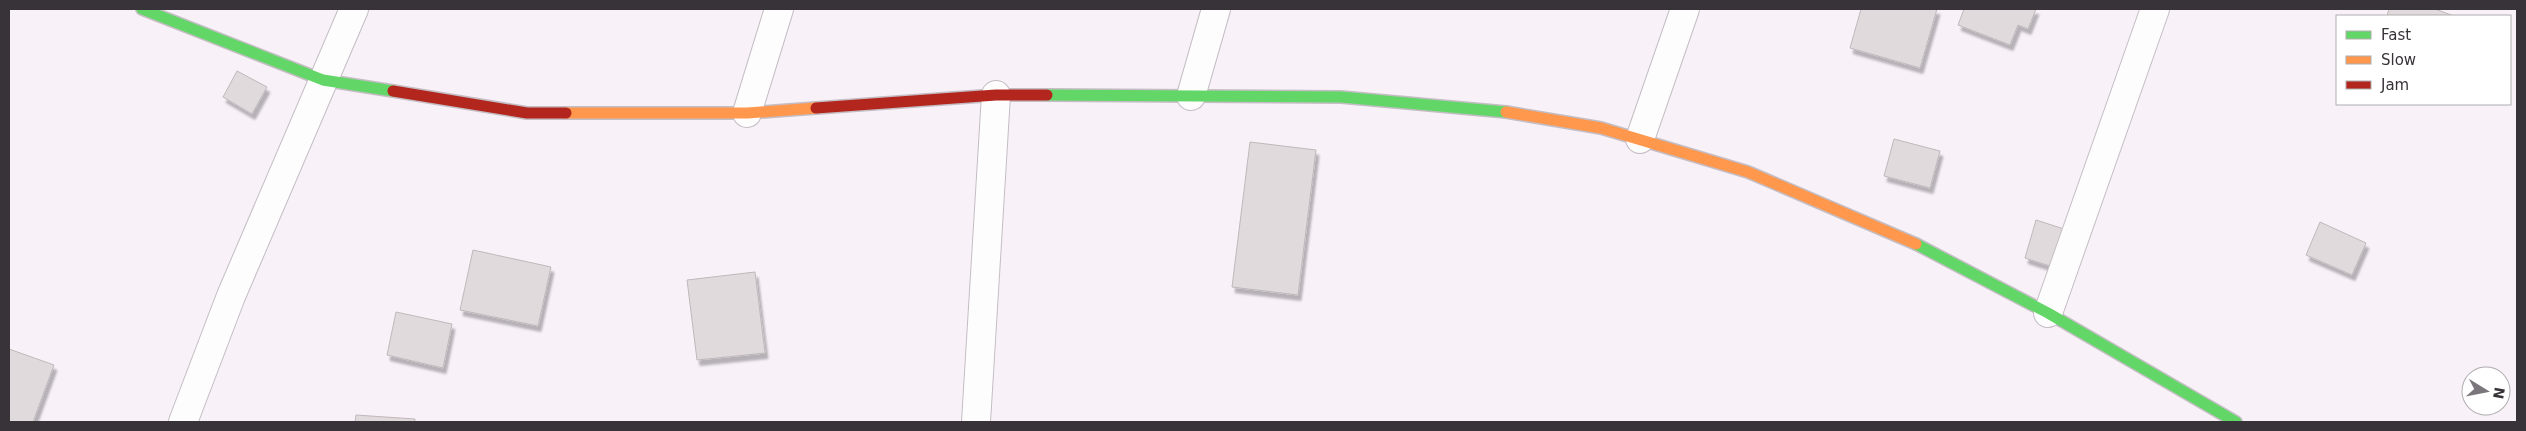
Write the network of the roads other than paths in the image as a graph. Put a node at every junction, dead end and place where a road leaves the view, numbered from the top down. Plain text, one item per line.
1 (142, 9) edge
2 (354, 9) edge
3 (779, 9) edge
4 (1216, 9) edge
5 (1685, 9) edge
6 (2156, 9) edge
7 (323, 80) junction
8 (996, 95) junction
9 (1191, 96) junction
10 (747, 113) junction
11 (1640, 140) junction
12 (2048, 314) junction
13 (183, 422) edge
14 (976, 422) edge
15 (2236, 422) edge

1 - 7 street
2 - 7 street
3 - 10 street
4 - 9 street
5 - 11 street
6 - 12 street
7 - 10 street
7 - 13 street
8 - 9 street
8 - 10 street
8 - 14 street
9 - 11 street
11 - 12 street
12 - 15 street

